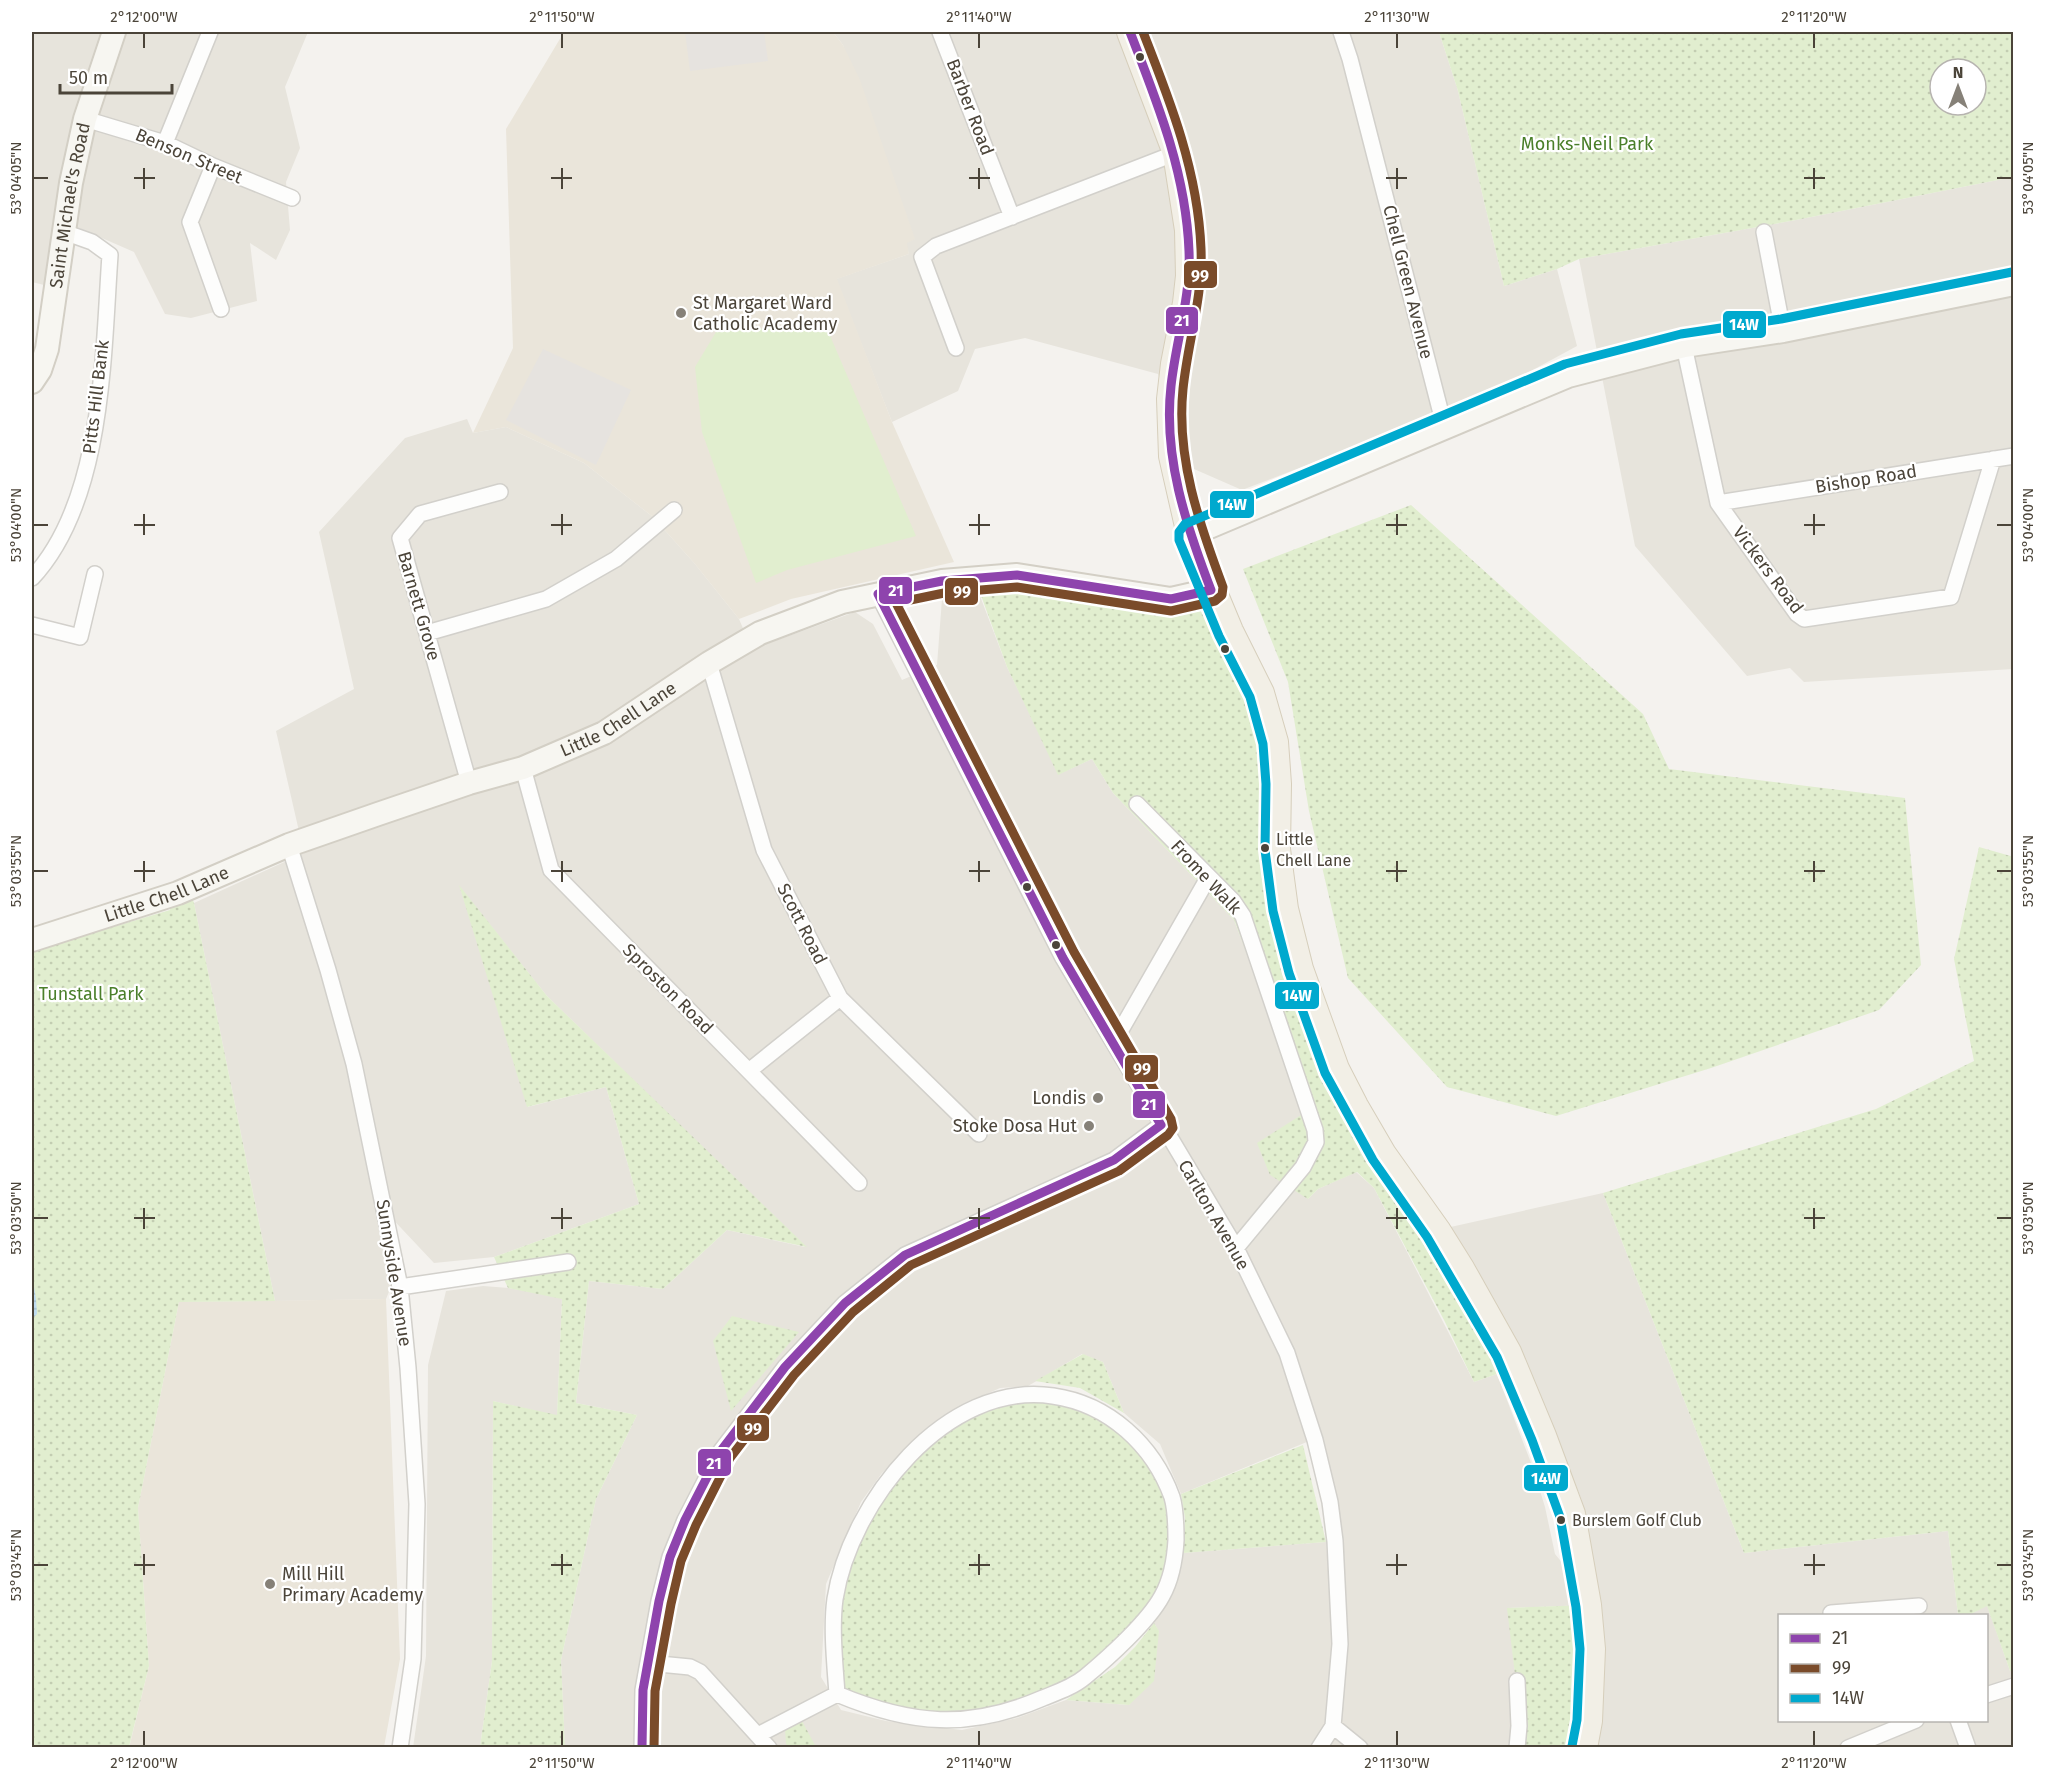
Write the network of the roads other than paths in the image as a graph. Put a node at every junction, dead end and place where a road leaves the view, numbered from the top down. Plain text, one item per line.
1 (114, 32) edge
2 (210, 32) edge
3 (940, 32) edge
4 (1130, 32) edge
5 (1341, 32) edge
6 (85, 119) junction
7 (165, 143) junction
8 (1176, 153) junction
9 (213, 166) junction
10 (292, 198) dead end
11 (1012, 217) junction
12 (64, 232) junction
13 (1764, 232) dead end
14 (2013, 284) edge
15 (221, 309) dead end
16 (1783, 331) junction
17 (1684, 346) junction
18 (956, 348) dead end
19 (32, 382) edge
20 (1446, 429) junction
21 (2013, 456) edge
22 (1993, 459) junction
23 (500, 492) dead end
24 (1718, 503) junction
25 (674, 510) dead end
26 (1190, 535) junction
27 (95, 574) dead end
28 (32, 578) edge
29 (1211, 590) junction
30 (878, 594) junction
31 (32, 625) edge
32 (427, 633) junction
33 (709, 663) junction
34 (523, 768) junction
35 (469, 783) junction
36 (1137, 804) dead end
37 (289, 845) junction
38 (1208, 878) junction
39 (32, 940) edge
40 (840, 998) junction
41 (1114, 1042) junction
42 (750, 1070) junction
43 (1161, 1125) junction
44 (979, 1134) dead end
45 (859, 1183) dead end
46 (1236, 1248) junction
47 (568, 1262) dead end
48 (400, 1287) junction
49 (1919, 1606) dead end
50 (1903, 1612) edge
51 (1831, 1613) dead end
52 (649, 1663) junction
53 (1517, 1681) dead end
54 (2013, 1686) edge
55 (837, 1694) junction
56 (1988, 1694) edge
57 (1911, 1722) edge
58 (1959, 1722) edge
59 (1333, 1726) junction
60 (758, 1736) junction
61 (400, 1748) edge
62 (642, 1748) edge
63 (769, 1748) edge
64 (1319, 1748) edge
65 (1360, 1748) edge
66 (1516, 1748) edge
67 (1584, 1748) edge
68 (1848, 1748) edge
69 (1968, 1748) edge

1 - 6 street, Saint Michael's Road
2 - 7 street
3 - 11 street, Barber Road
4 - 8 main road
5 - 20 street, Chell Green Avenue
6 - 7 street, Benson Street
6 - 12 street, Saint Michael's Road
7 - 9 street, Benson Street
8 - 11 street
8 - 26 main road
9 - 10 street, Benson Street
9 - 15 street
11 - 18 street
12 - 19 street, Saint Michael's Road
12 - 28 street, Pitts Hill Bank
13 - 16 street
14 - 16 street
16 - 17 street
17 - 20 street
17 - 24 street, Vickers Road
20 - 26 street
21 - 22 street, Bishop Road
22 - 24 street, Bishop Road
22 - 24 street, Vickers Road
23 - 32 street, Barnett Grove
25 - 32 street
26 - 29 main road
27 - 31 street
29 - 30 street, Little Chell Lane
29 - 67 main road
30 - 33 street, Little Chell Lane
30 - 41 street, Carlton Avenue
32 - 35 street, Barnett Grove
33 - 34 street, Little Chell Lane
33 - 40 street, Scott Road
34 - 35 street, Little Chell Lane
34 - 42 street, Sproston Road
35 - 37 street, Little Chell Lane
36 - 38 street, Frome Walk
37 - 39 street, Little Chell Lane
37 - 48 street, Sunnyside Avenue
38 - 41 street
38 - 46 street, Frome Walk
40 - 42 street
40 - 44 street, Scott Road
41 - 43 street, Carlton Avenue
42 - 45 street, Sproston Road
43 - 46 street, Carlton Avenue
43 - 52 street
46 - 59 street, Carlton Avenue
47 - 48 street
48 - 61 street, Sunnyside Avenue
49 - 50 street
50 - 51 street
52 - 60 street
52 - 62 street
53 - 66 street
54 - 56 street
55 - 55 street
55 - 60 street
57 - 68 street
58 - 69 street
59 - 64 street, Carlton Avenue
59 - 65 street
60 - 63 street

